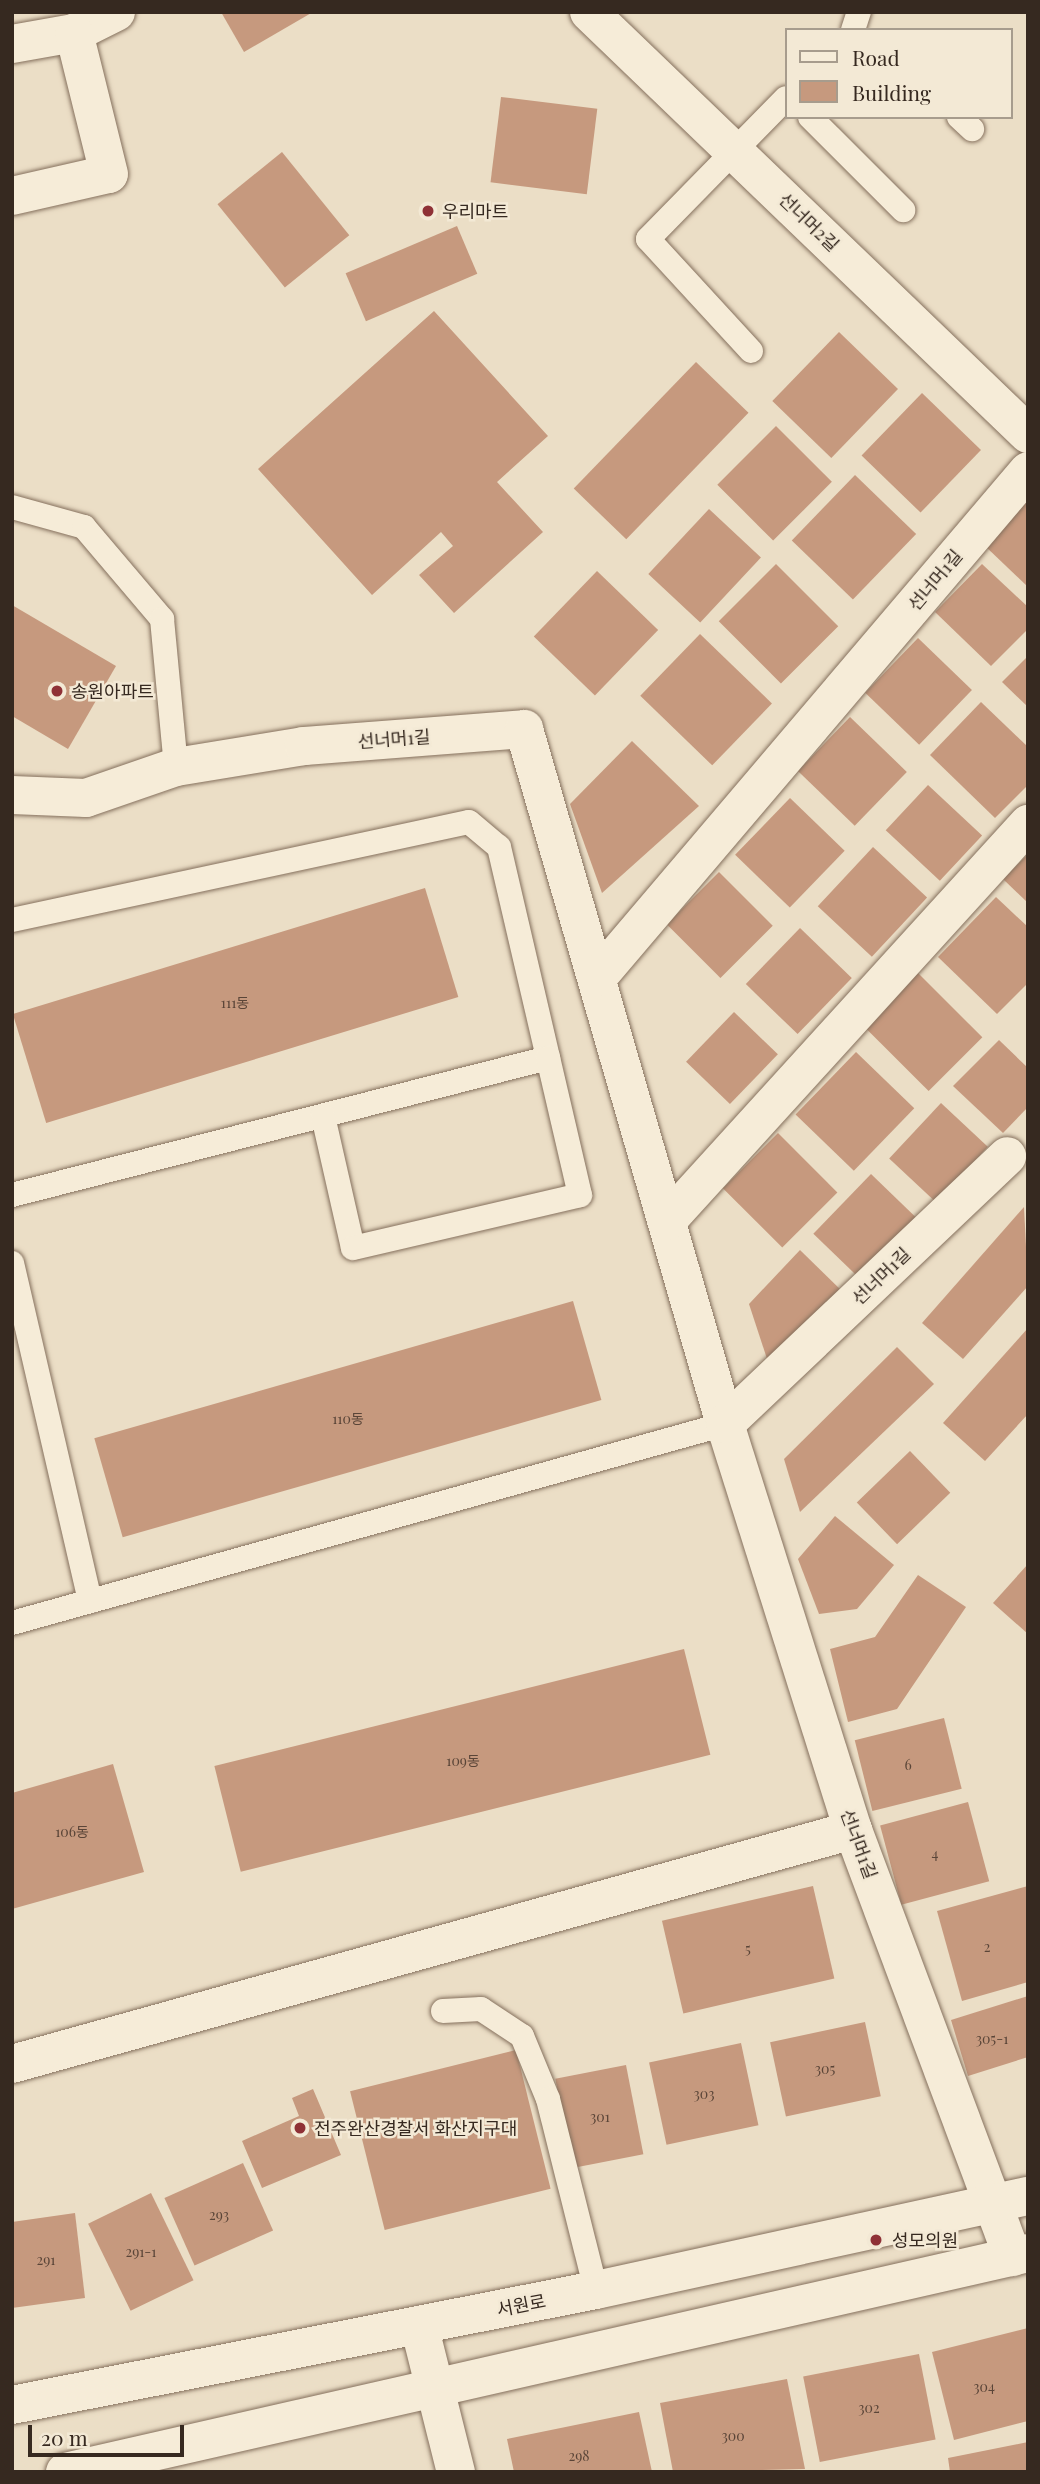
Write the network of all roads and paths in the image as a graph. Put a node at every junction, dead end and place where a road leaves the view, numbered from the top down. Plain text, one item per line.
1 (116, 12) edge
2 (589, 12) edge
3 (74, 33) junction
4 (12, 44) edge
5 (785, 99) edge
6 (812, 119) edge
7 (735, 150) junction
8 (12, 195) edge
9 (903, 210) dead end
10 (751, 351) dead end
11 (1028, 434) edge
12 (1028, 471) edge
13 (12, 507) edge
14 (176, 767) junction
15 (12, 795) edge
16 (1028, 824) edge
17 (12, 920) edge
18 (598, 976) junction
19 (548, 1058) junction
20 (323, 1116) junction
21 (1007, 1156) dead end
22 (12, 1195) edge
23 (667, 1221) junction
24 (12, 1263) edge
25 (725, 1424) junction
26 (90, 1601) junction
27 (12, 1623) edge
28 (853, 1830) junction
29 (443, 2011) dead end
30 (12, 2064) edge
31 (1012, 2199) edge
32 (1020, 2255) edge
33 (596, 2290) junction
34 (419, 2325) junction
35 (435, 2389) junction
36 (12, 2405) edge
37 (65, 2472) edge
38 (456, 2472) edge

1 - 3 street
2 - 7 street, 선너머2길
3 - 4 street
3 - 8 street
5 - 7 lane
6 - 9 lane
7 - 10 lane
7 - 11 street, 선너머2길
12 - 18 street, 선너머1길
13 - 14 lane
14 - 15 street, 선너머1길
14 - 18 street, 선너머1길
16 - 23 street
17 - 19 lane
18 - 23 street, 선너머1길
19 - 20 lane
19 - 20 lane
20 - 22 lane
21 - 25 street, 선너머1길
23 - 25 street, 선너머1길
24 - 26 lane
25 - 26 lane
25 - 28 street, 선너머1길
26 - 27 lane
28 - 30 street
28 - 31 street, 선너머1길
29 - 33 lane
31 - 32 street, 선너머1길
31 - 33 street, 서원로
32 - 35 street
33 - 34 street, 서원로
34 - 35 street
34 - 36 street, 서원로
35 - 37 street
35 - 38 street

